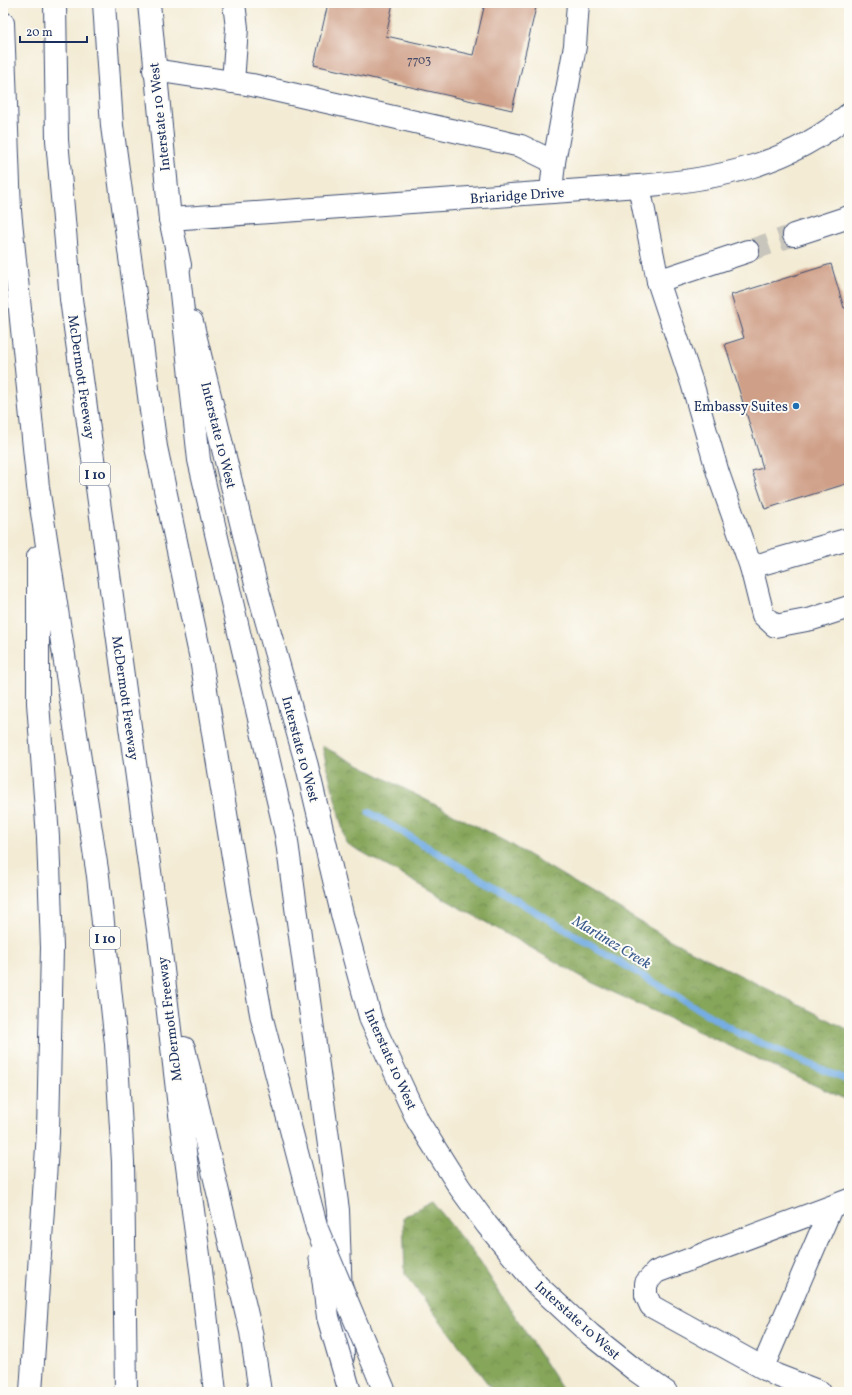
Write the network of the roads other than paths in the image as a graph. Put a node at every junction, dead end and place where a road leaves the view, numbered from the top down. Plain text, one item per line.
1 (55, 3) edge
2 (104, 3) edge
3 (148, 3) edge
4 (234, 3) edge
5 (578, 3) edge
6 (3, 23) edge
7 (154, 70) junction
8 (233, 82) junction
9 (849, 114) edge
10 (554, 162) junction
11 (639, 186) junction
12 (552, 192) junction
13 (849, 217) edge
14 (170, 219) junction
15 (794, 235) tunnel mouth
16 (176, 247) junction
17 (748, 251) tunnel mouth
18 (658, 281) junction
19 (38, 487) junction
20 (849, 539) edge
21 (751, 567) junction
22 (849, 607) edge
23 (160, 944) junction
24 (840, 1204) edge
25 (317, 1229) junction
26 (763, 1368) junction
27 (31, 1392) edge
28 (126, 1392) edge
29 (215, 1392) edge
30 (260, 1392) edge
31 (344, 1392) edge
32 (350, 1392) edge
33 (385, 1392) edge
34 (666, 1392) edge
35 (820, 1392) edge

1 - 23 main road, McDermott Freeway / I 10
2 - 25 main road
3 - 7 main road, Interstate 10 West
4 - 8 main road
5 - 10 main road
6 - 19 main road, I 10
7 - 8 main road
7 - 14 main road, Interstate 10 West
8 - 10 main road
9 - 11 main road, Briaridge Drive
10 - 12 main road
11 - 12 main road, Briaridge Drive
11 - 18 main road
12 - 14 main road, Briaridge Drive
13 - 15 main road
14 - 16 main road, Interstate 10 West
16 - 31 main road
16 - 34 main road, Interstate 10 West
17 - 18 main road
18 - 21 main road
19 - 27 main road
19 - 28 main road, I 10
20 - 21 main road
21 - 22 main road
23 - 29 main road, McDermott Freeway / I 10
23 - 30 main road
24 - 26 main road
24 - 26 main road
25 - 32 main road, bridge
25 - 33 main road, bridge
26 - 35 main road

